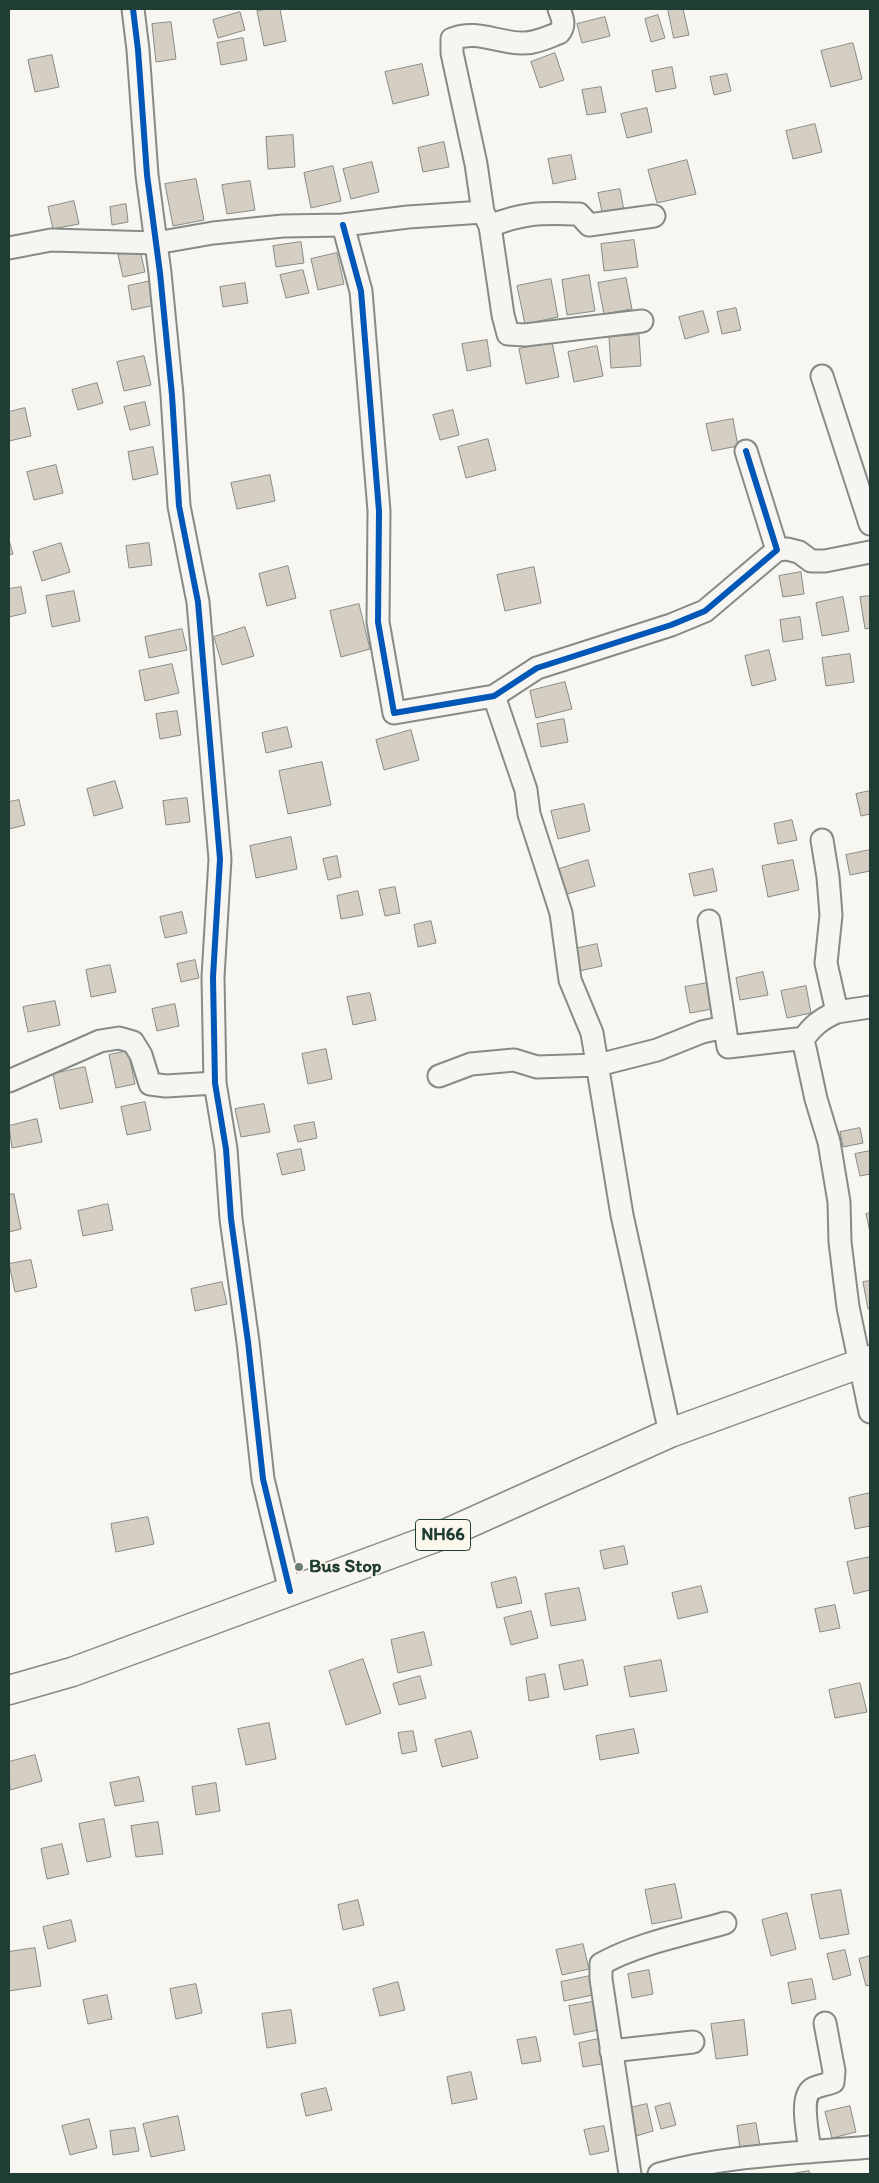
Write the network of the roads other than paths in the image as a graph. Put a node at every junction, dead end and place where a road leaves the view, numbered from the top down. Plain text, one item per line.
1 (133, 9) edge
2 (559, 9) edge
3 (654, 216) dead end
4 (486, 219) junction
5 (343, 225) junction
6 (156, 243) junction
7 (9, 248) edge
8 (642, 321) dead end
9 (822, 376) dead end
10 (746, 450) dead end
11 (870, 524) edge
12 (777, 550) junction
13 (870, 552) edge
14 (494, 696) junction
15 (822, 840) dead end
16 (709, 921) dead end
17 (870, 1007) edge
18 (837, 1012) junction
19 (725, 1027) junction
20 (802, 1041) junction
21 (598, 1065) junction
22 (439, 1076) dead end
23 (9, 1081) edge
24 (215, 1083) junction
25 (864, 1362) edge
26 (870, 1412) edge
27 (670, 1433) junction
28 (290, 1591) junction
29 (9, 1690) edge
30 (725, 1923) dead end
31 (825, 2023) dead end
32 (693, 2042) dead end
33 (611, 2051) junction
34 (870, 2147) edge
35 (810, 2152) junction
36 (771, 2165) edge
37 (630, 2174) edge
38 (659, 2174) edge

1 - 6 street
2 - 4 street
3 - 4 street
4 - 5 street
4 - 8 street
5 - 6 street
5 - 14 street
6 - 7 street
6 - 24 street
9 - 11 street
10 - 12 street
12 - 13 street
12 - 14 street
14 - 21 street
15 - 18 street
16 - 19 street
17 - 18 street
18 - 20 street
19 - 20 street
19 - 21 street
20 - 25 street
21 - 22 street
21 - 27 street
23 - 24 street
24 - 28 street
25 - 26 street
25 - 27 highway, NH66
27 - 28 highway, NH66
28 - 29 highway, NH66
30 - 33 street
31 - 35 street
32 - 33 street
33 - 37 street
34 - 35 street
35 - 36 street
36 - 38 street

